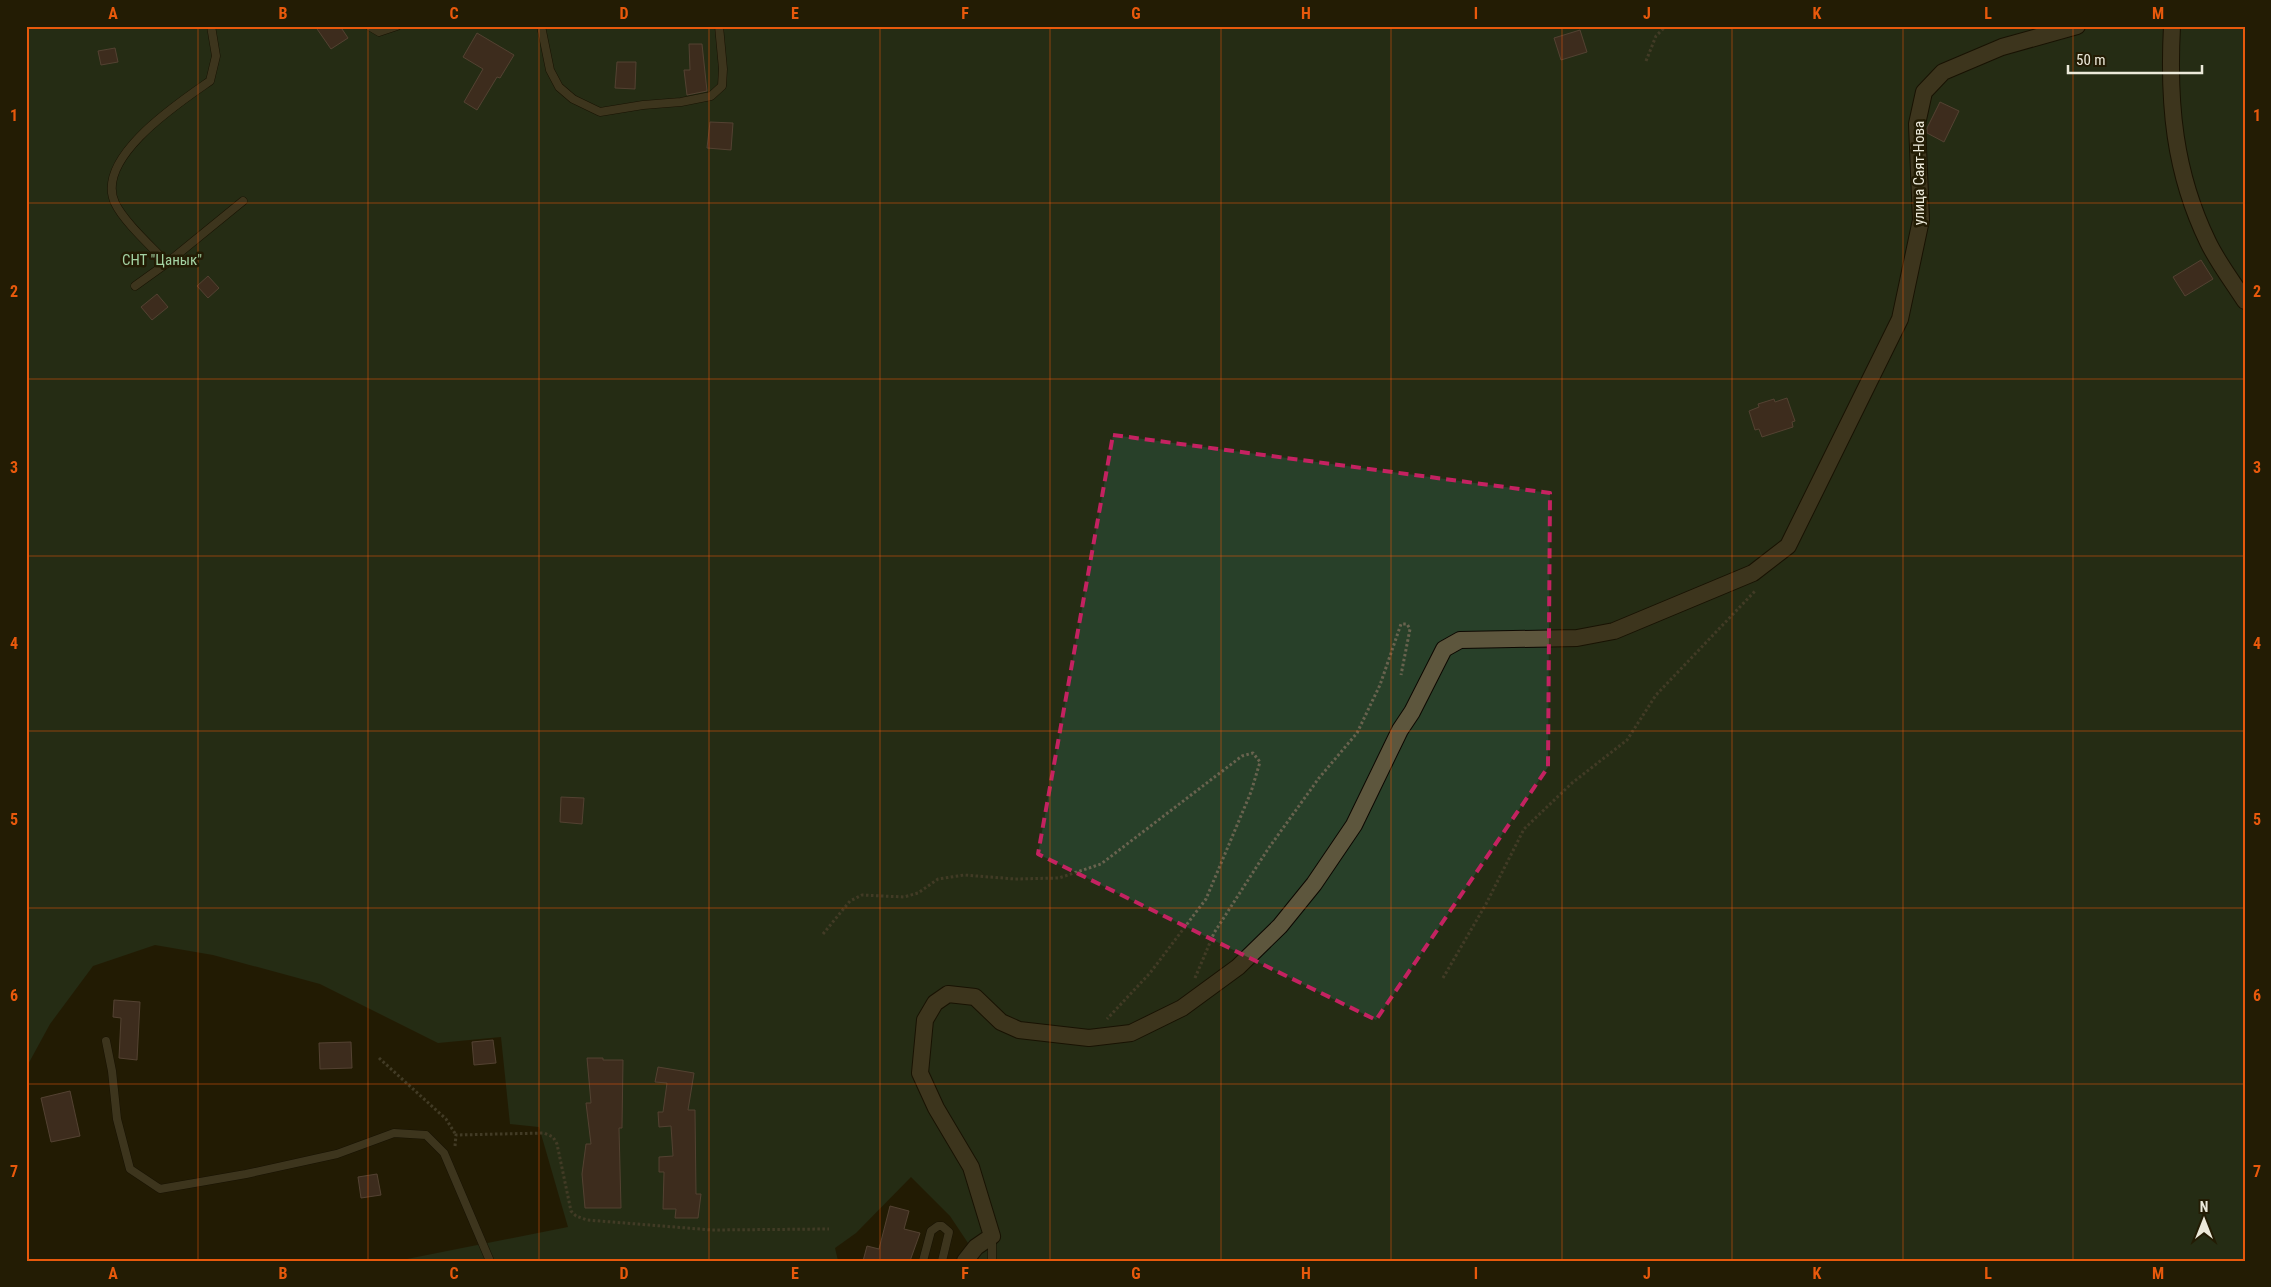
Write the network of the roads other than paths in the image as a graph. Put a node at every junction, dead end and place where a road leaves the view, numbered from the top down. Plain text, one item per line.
1 (211, 26) edge
2 (369, 26) edge
3 (397, 26) edge
4 (541, 26) edge
5 (719, 26) edge
6 (2077, 26) edge
7 (2172, 26) edge
8 (243, 201) dead end
9 (167, 264) junction
10 (135, 286) dead end
11 (2245, 301) edge
12 (106, 1041) dead end
13 (992, 1236) junction
14 (490, 1261) edge
15 (923, 1261) edge
16 (942, 1261) edge
17 (965, 1261) edge
18 (992, 1261) edge

1 - 9 lane
2 - 3 lane
4 - 5 lane
6 - 13 street, улица Саят-Нова
7 - 11 street
8 - 9 lane
9 - 10 lane
12 - 14 lane
13 - 17 street
13 - 18 lane
15 - 16 lane

